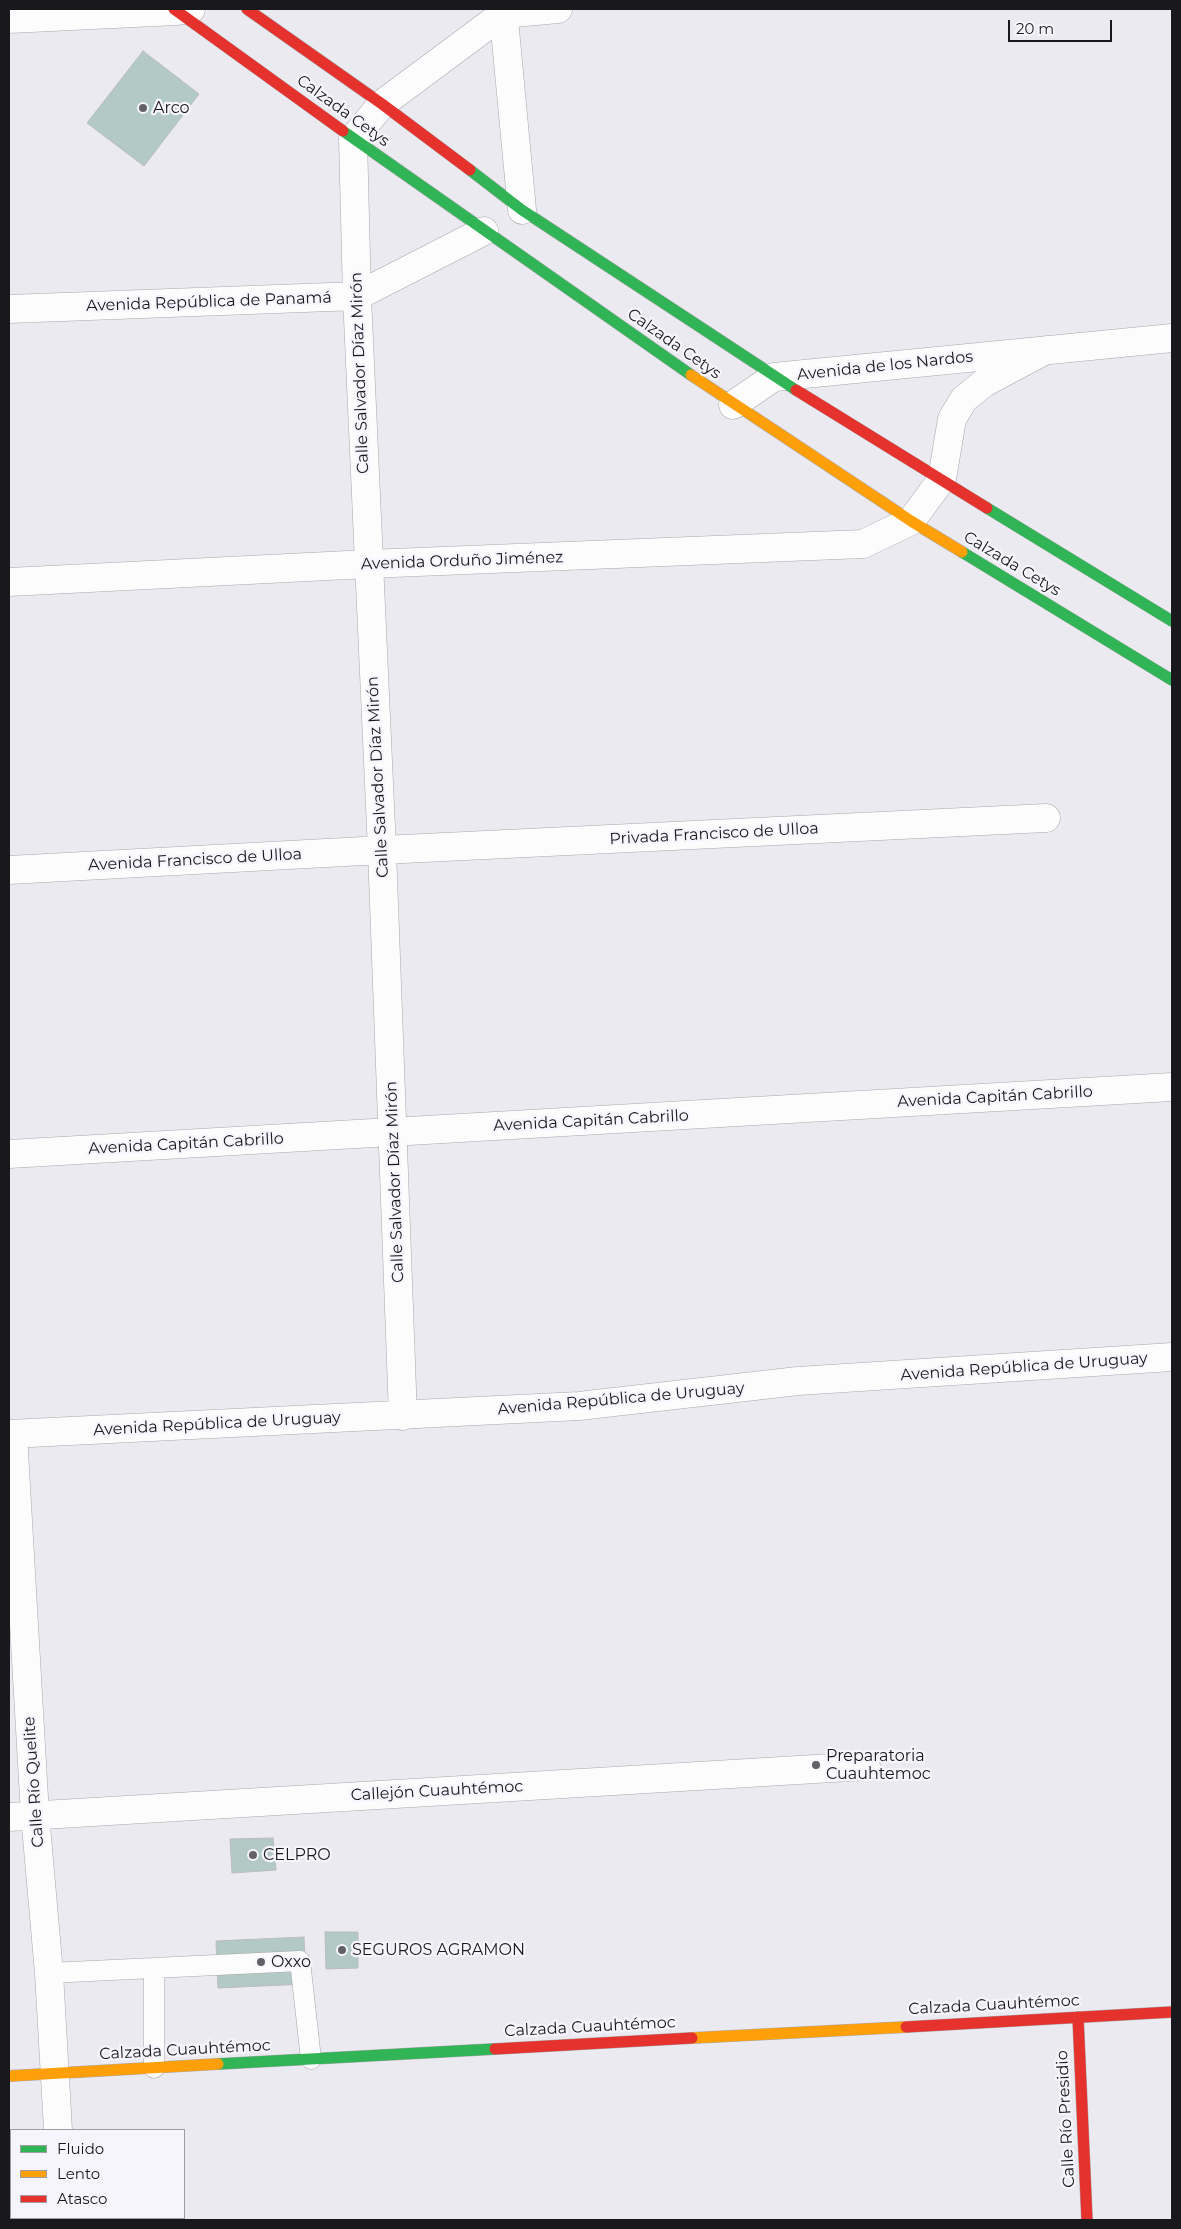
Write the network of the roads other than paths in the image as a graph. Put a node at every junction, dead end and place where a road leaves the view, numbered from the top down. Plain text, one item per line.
1 (247, 9) edge
2 (558, 9) edge
3 (181, 10) edge
4 (503, 11) edge
5 (9, 19) edge
6 (382, 104) junction
7 (353, 140) junction
8 (522, 210) junction
9 (484, 231) junction
10 (357, 296) junction
11 (9, 309) edge
12 (1172, 338) edge
13 (1046, 350) junction
14 (774, 377) junction
15 (733, 405) junction
16 (942, 479) junction
17 (911, 521) junction
18 (368, 564) junction
19 (9, 582) edge
20 (1172, 620) edge
21 (1172, 680) edge
22 (1046, 818) dead end
23 (382, 850) junction
24 (9, 870) edge
25 (1172, 1087) edge
26 (393, 1133) junction
27 (9, 1154) edge
28 (1172, 1357) edge
29 (403, 1416) junction
30 (11, 1434) edge
31 (866, 1766) dead end
32 (36, 1815) junction
33 (9, 1817) edge
34 (154, 1968) junction
35 (50, 1973) junction
36 (1172, 2012) edge
37 (1078, 2017) junction
38 (311, 2059) junction
39 (154, 2068) junction
40 (55, 2073) junction
41 (9, 2076) edge
42 (58, 2129) edge
43 (1087, 2220) edge

1 - 6 main road, Calzada Cetys
2 - 4 street
3 - 5 street
3 - 7 main road, Calzada Cetys
4 - 6 street
4 - 8 street
6 - 7 street
6 - 8 main road, Calzada Cetys
7 - 9 main road, Calzada Cetys
7 - 10 street, Calle Salvador Díaz Mirón
8 - 14 main road, Calzada Cetys
9 - 10 street, Avenida República de Panamá
9 - 15 main road, Calzada Cetys
10 - 11 street, Avenida República de Panamá
10 - 18 street, Calle Salvador Díaz Mirón
12 - 13 street, Avenida de los Nardos
13 - 14 street, Avenida de los Nardos
13 - 16 street, Avenida de los Nardos
14 - 15 street, Avenida de los Nardos
14 - 16 main road, Calzada Cetys
15 - 17 main road, Calzada Cetys
16 - 17 street
16 - 20 main road, Calzada Cetys
17 - 18 street, Avenida Orduño Jiménez
17 - 21 main road, Calzada Cetys
18 - 19 street, Avenida Orduño Jiménez
18 - 23 street, Calle Salvador Díaz Mirón
22 - 23 street, Privada Francisco de Ulloa
23 - 24 street, Avenida Francisco de Ulloa
23 - 26 street, Calle Salvador Díaz Mirón
25 - 26 street, Avenida Capitán Cabrillo
26 - 27 street, Avenida Capitán Cabrillo
26 - 29 street, Calle Salvador Díaz Mirón
28 - 29 street, Avenida República de Uruguay
29 - 30 street, Avenida República de Uruguay
30 - 32 street, Calle Río Quelite
31 - 32 street, Callejón Cuauhtémoc
32 - 33 street, Callejón Cuauhtémoc
32 - 35 street, Calle Río Quelite
34 - 35 lane
34 - 38 lane
34 - 39 lane
35 - 40 street, Calle Río Quelite
36 - 37 main road, Calzada Cuauhtémoc
37 - 38 main road, Calzada Cuauhtémoc
37 - 43 main road, Calle Río Presidio
38 - 39 main road, Calzada Cuauhtémoc
39 - 40 main road, Calzada Cuauhtémoc
40 - 41 main road, Calzada Cuauhtémoc
40 - 42 street, Calle Río Quelite

